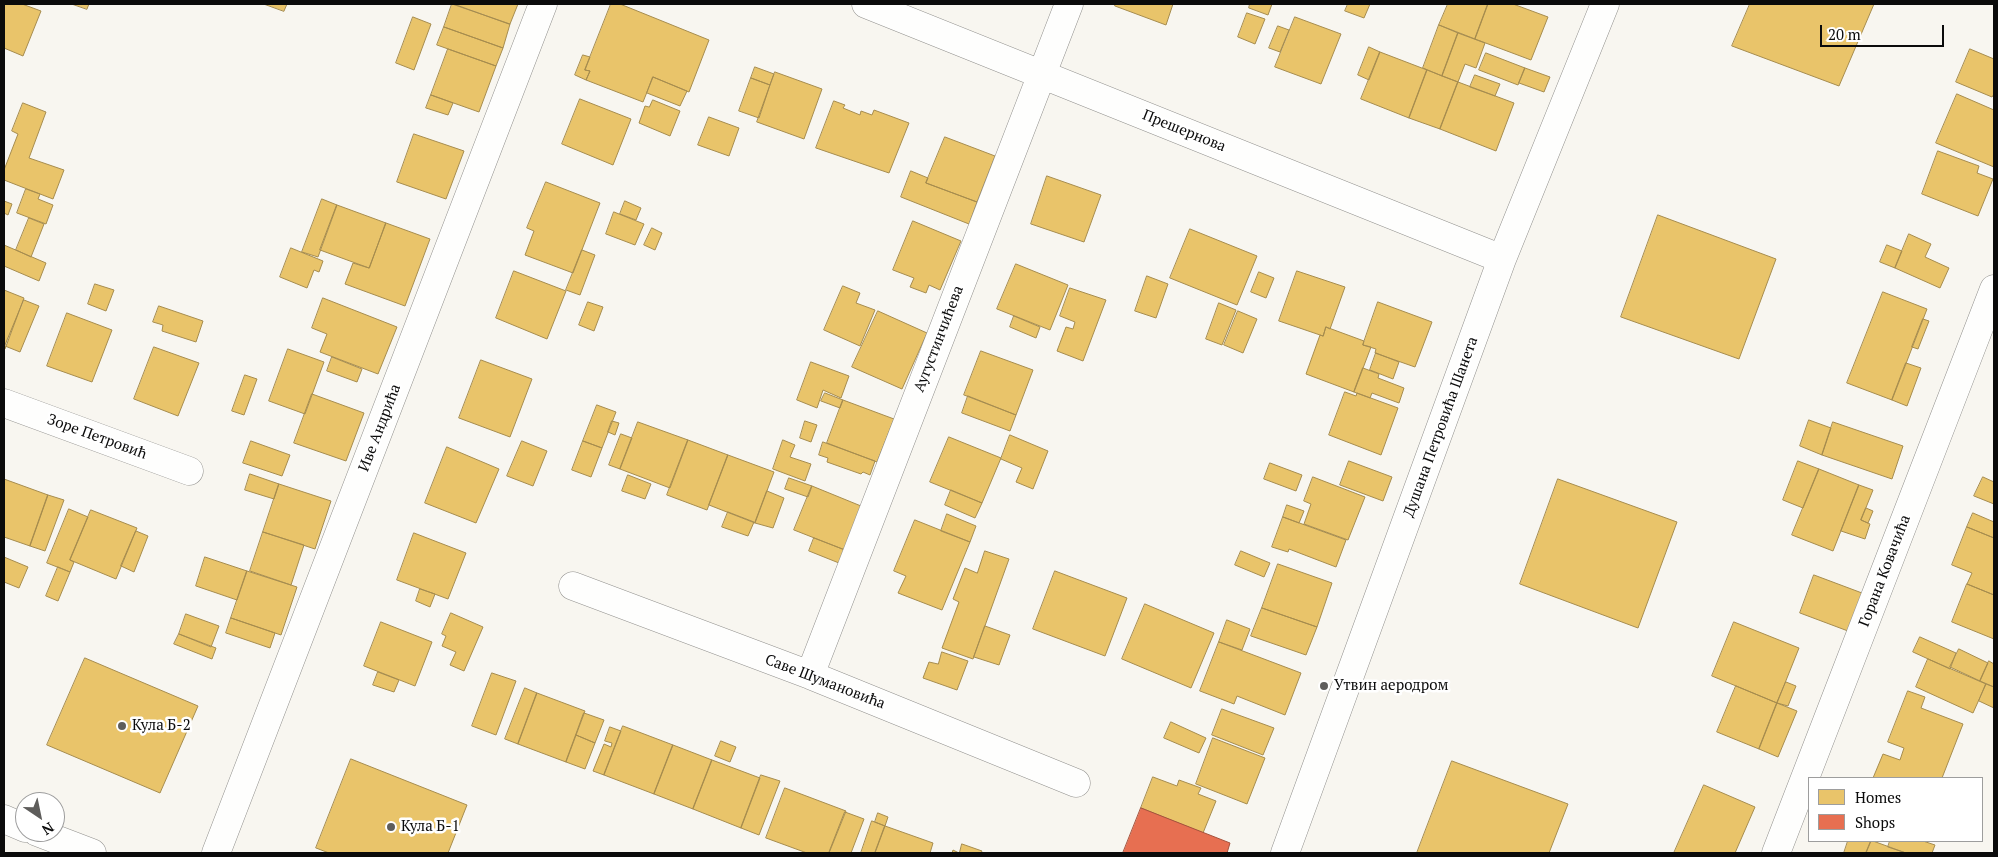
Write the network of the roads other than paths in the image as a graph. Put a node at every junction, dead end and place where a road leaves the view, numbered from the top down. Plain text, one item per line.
1 (543, 4) edge
2 (866, 4) edge
3 (1069, 4) edge
4 (1605, 4) edge
5 (1041, 74) junction
6 (1502, 258) junction
7 (1994, 289) edge
8 (4, 404) edge
9 (189, 471) dead end
10 (573, 586) dead end
11 (810, 675) junction
12 (1076, 783) dead end
13 (63, 842) edge
14 (92, 853) edge
15 (216, 853) edge
16 (1285, 853) edge
17 (1776, 853) edge

1 - 15 street, Иве Андрића
2 - 5 street, Прешернова
3 - 5 street, Аугустинчићева
4 - 6 street, Душана Петровића Шанета
5 - 6 street, Прешернова
5 - 11 street, Аугустинчићева
6 - 16 street, Душана Петровића Шанета
7 - 17 street, Горана Ковачића
8 - 9 street, Зоре Петровић
10 - 11 street, Саве Шумановића
11 - 12 street, Саве Шумановића
13 - 14 street

